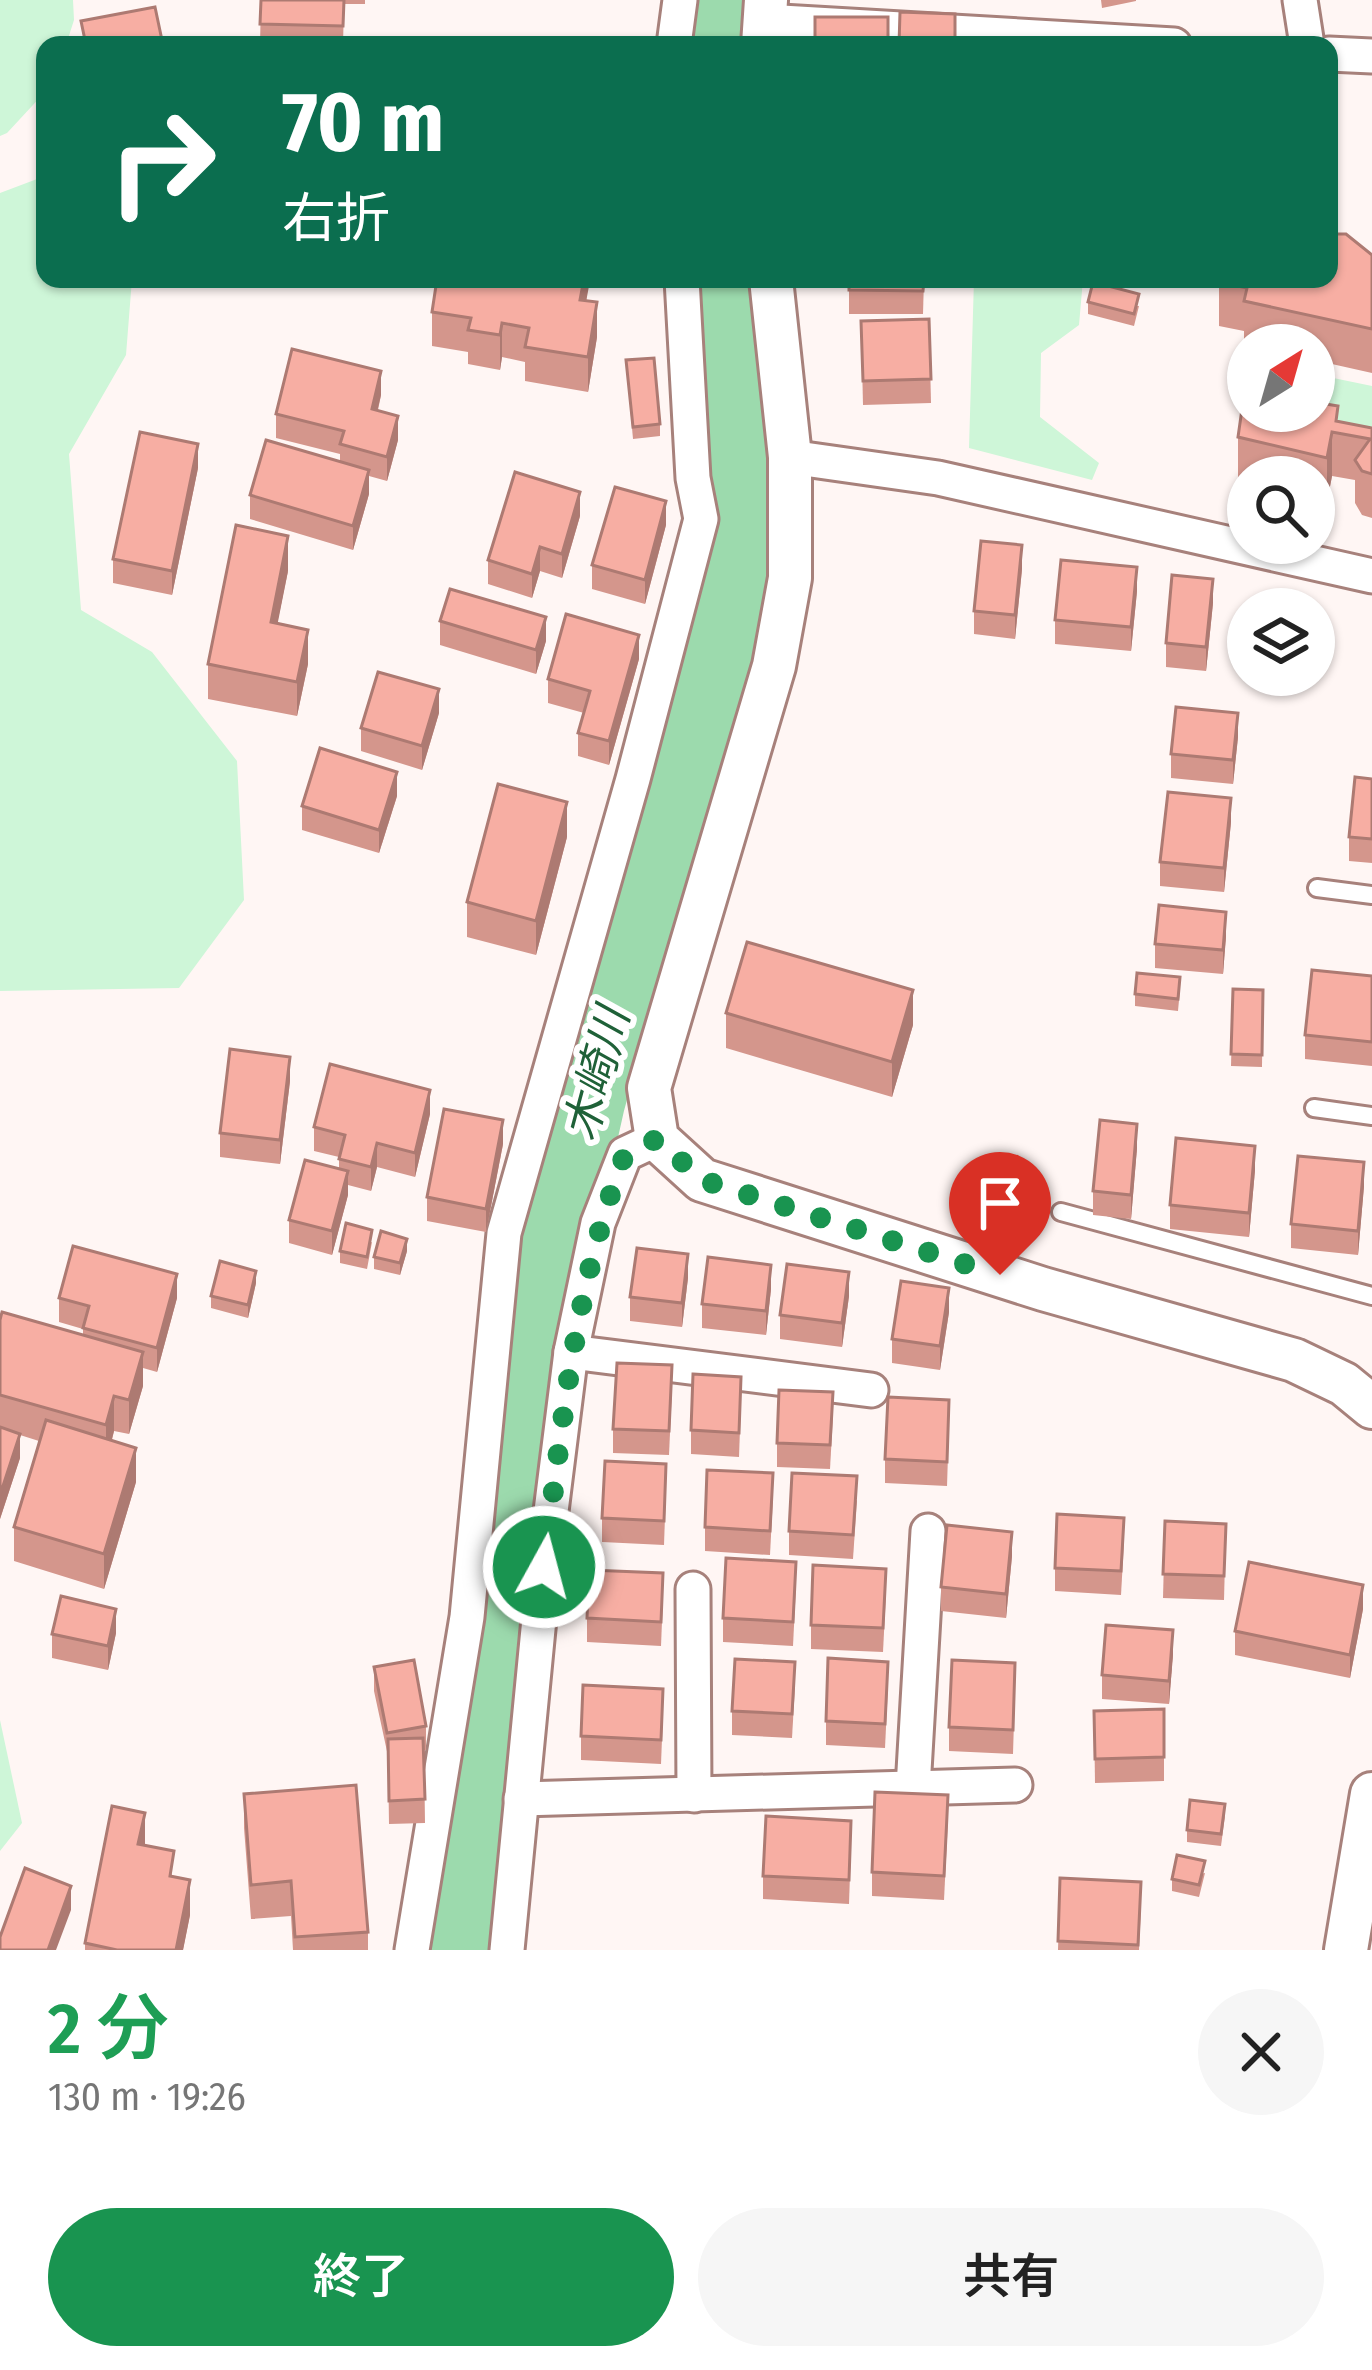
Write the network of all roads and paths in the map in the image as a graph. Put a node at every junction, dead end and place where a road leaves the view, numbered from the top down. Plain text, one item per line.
1 (680, 0) edge
2 (1300, 0) edge
3 (764, 22) edge
4 (675, 36) edge
5 (1014, 36) edge
6 (1306, 36) edge
7 (1338, 54) edge
8 (1372, 56) edge
9 (682, 288) edge
10 (772, 288) edge
11 (790, 458) junction
12 (1372, 576) edge
13 (1317, 888) dead end
14 (1372, 895) edge
15 (1314, 1108) dead end
16 (1372, 1116) edge
17 (657, 1139) junction
18 (1061, 1212) dead end
19 (1372, 1296) edge
20 (572, 1352) junction
21 (871, 1390) dead end
22 (1372, 1407) edge
23 (928, 1531) dead end
24 (693, 1589) dead end
25 (1015, 1785) dead end
26 (913, 1788) junction
27 (1372, 1794) edge
28 (694, 1795) junction
29 (521, 1798) junction
30 (412, 1950) edge
31 (507, 1950) edge
32 (1346, 1950) edge

1 - 4 street
2 - 6 street
3 - 5 street
7 - 8 street
9 - 30 street
10 - 11 street
11 - 12 street
11 - 17 street
13 - 14 lane
15 - 16 lane
17 - 20 street
17 - 22 street
18 - 19 lane
20 - 21 street
20 - 29 street
23 - 26 street
24 - 28 street
25 - 26 street
26 - 28 street
27 - 32 street
28 - 29 street
29 - 31 street

